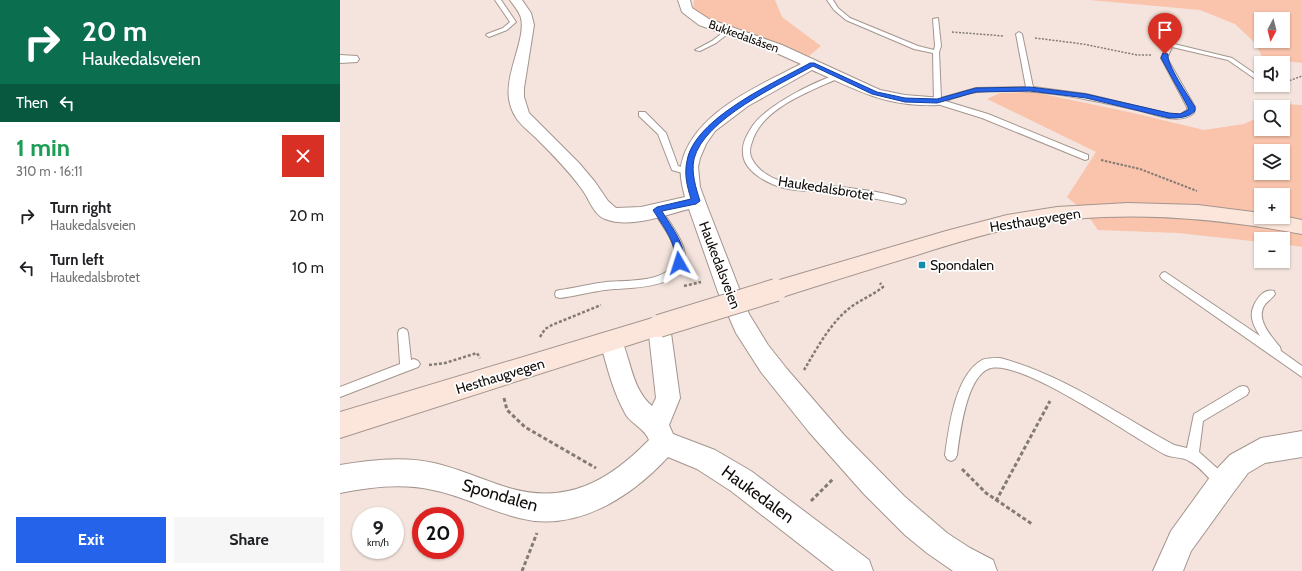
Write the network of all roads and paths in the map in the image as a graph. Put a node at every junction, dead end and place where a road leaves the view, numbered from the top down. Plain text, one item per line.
1 (498, 0) edge
2 (516, 0) edge
3 (684, 0) edge
4 (830, 0) edge
5 (936, 19) dead end
6 (728, 31) junction
7 (937, 31) junction
8 (490, 35) dead end
9 (1008, 36) dead end
10 (1019, 36) joint
11 (698, 50) dead end
12 (936, 52) junction
13 (1146, 55) dead end
14 (812, 64) junction
15 (839, 76) junction
16 (1254, 76) edge
17 (1302, 76) edge
18 (1290, 80) edge
19 (1030, 89) junction
20 (937, 101) junction
21 (642, 114) dead end
22 (1085, 158) joint
23 (689, 172) junction
24 (1202, 193) dead end
25 (902, 200) dead end
26 (696, 201) junction
27 (657, 210) junction
28 (1302, 227) edge
29 (1165, 276) dead end
30 (880, 283) dead end
31 (560, 294) dead end
32 (1270, 294) dead end
33 (659, 326) junction
34 (403, 333) dead end
35 (611, 341) junction
36 (1282, 358) junction
37 (481, 360) dead end
38 (410, 365) junction
39 (1302, 372) edge
40 (802, 374) dead end
41 (1058, 386) junction
42 (1243, 391) dead end
43 (340, 392) edge
44 (504, 397) dead end
45 (340, 425) edge
46 (660, 434) junction
47 (1302, 444) edge
48 (951, 455) joint
49 (1192, 455) junction
50 (600, 471) dead end
51 (837, 474) dead end
52 (340, 479) edge
53 (1223, 483) junction
54 (996, 501) junction
55 (807, 505) dead end
56 (1032, 524) dead end
57 (538, 531) dead end
58 (522, 571) edge
59 (858, 571) edge
60 (982, 571) edge
61 (1168, 571) edge

1 - 8 lane
2 - 27 street
3 - 6 street, Bukkedalsåsen
4 - 12 lane
5 - 7 lane
6 - 11 lane
6 - 14 street, Bukkedalsåsen
7 - 9 path
7 - 12 lane
10 - 13 path
10 - 19 lane
12 - 20 lane
14 - 15 street
14 - 23 street
15 - 20 street
15 - 25 lane, Haukedalsbrotet
16 - 19 lane
17 - 18 path
19 - 20 lane
20 - 22 lane
21 - 23 lane
22 - 24 path
23 - 26 street
26 - 27 street
26 - 60 street, Haukedalsveien
27 - 31 lane
28 - 33 main road, Hesthaugvegen, bridge
29 - 36 lane
30 - 40 path
32 - 36 lane
33 - 35 main road, Hesthaugvegen
33 - 46 street
34 - 38 lane
35 - 45 main road, Hesthaugvegen
35 - 46 street, Haukedalen
36 - 39 lane
37 - 38 path
38 - 43 lane
41 - 48 lane
41 - 49 lane
41 - 54 path
42 - 49 lane
44 - 50 path
46 - 52 street, Spondalen
46 - 59 street, Haukedalen
47 - 53 street
48 - 54 path
49 - 53 lane
51 - 55 path
53 - 61 street
54 - 56 path
57 - 58 path

